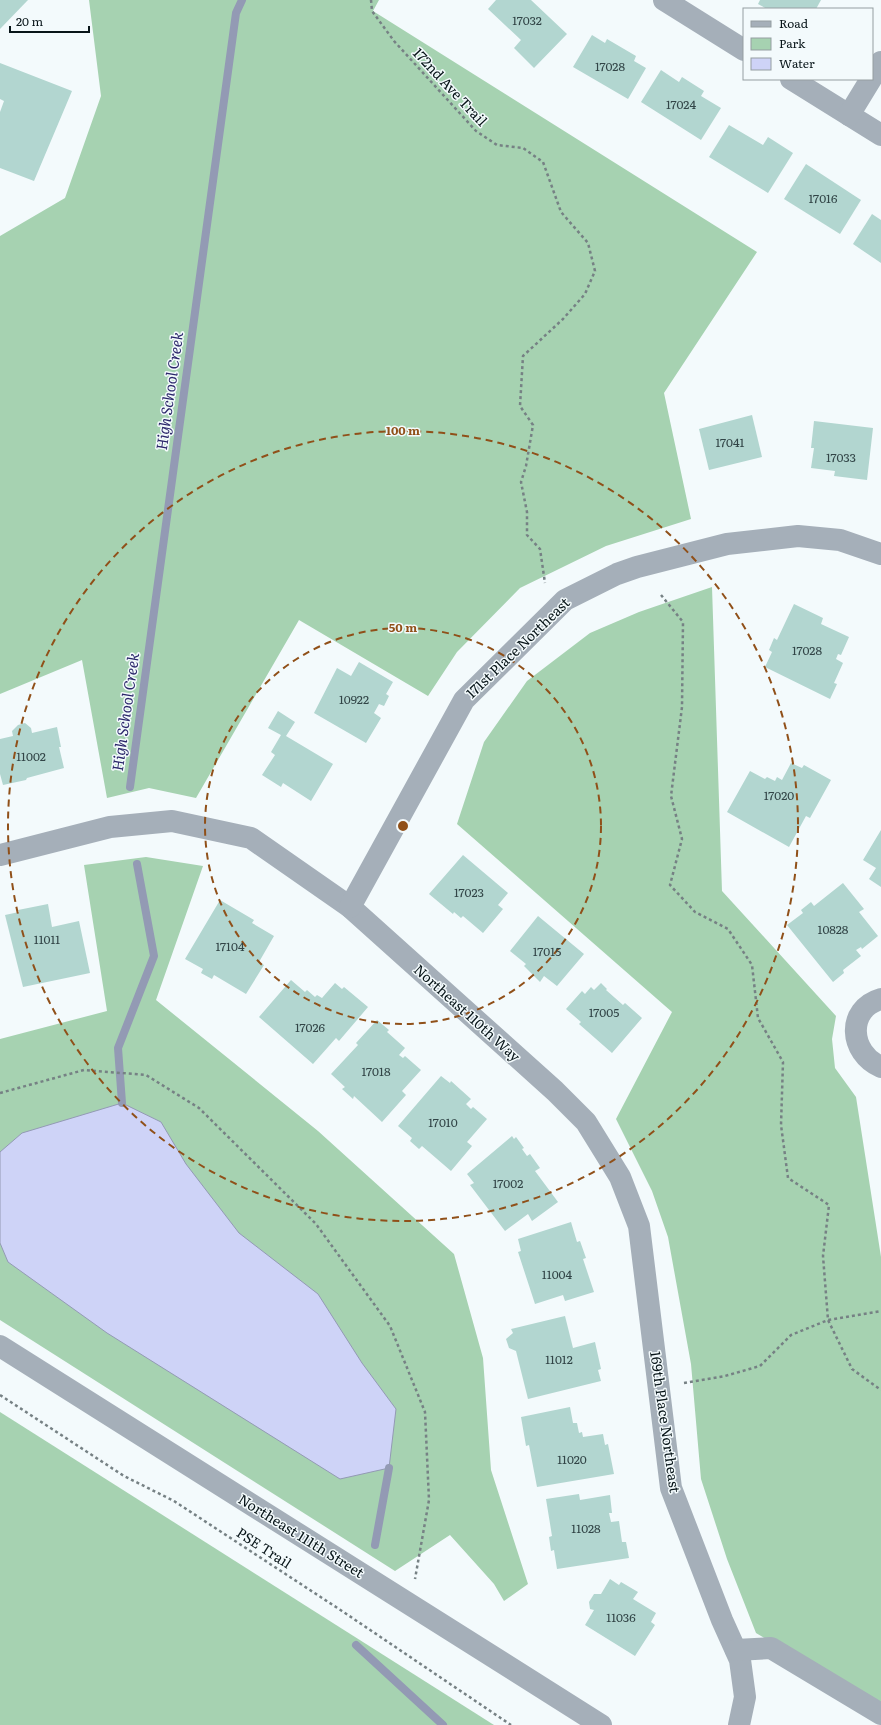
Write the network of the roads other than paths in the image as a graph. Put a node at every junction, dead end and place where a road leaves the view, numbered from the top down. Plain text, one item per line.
1 (664, 0) edge
2 (743, 49) edge
3 (881, 62) edge
4 (873, 75) edge
5 (793, 80) edge
6 (870, 80) edge
7 (849, 115) junction
8 (881, 135) edge
9 (881, 554) edge
10 (0, 855) edge
11 (350, 908) junction
12 (881, 999) edge
13 (881, 1067) edge
14 (639, 1226) joint
15 (0, 1346) edge
16 (736, 1650) junction
17 (881, 1714) edge
18 (601, 1725) edge
19 (739, 1725) edge

1 - 2 street
3 - 4 street
5 - 7 street
6 - 7 street
7 - 8 street
9 - 11 street, 171st Place Northeast
10 - 11 street, Northeast 110th Way
11 - 14 street, Northeast 110th Way
12 - 13 street
14 - 16 street, 169th Place Northeast
15 - 18 street, Northeast 111th Street
16 - 17 street
16 - 19 street, 169th Place Northeast

